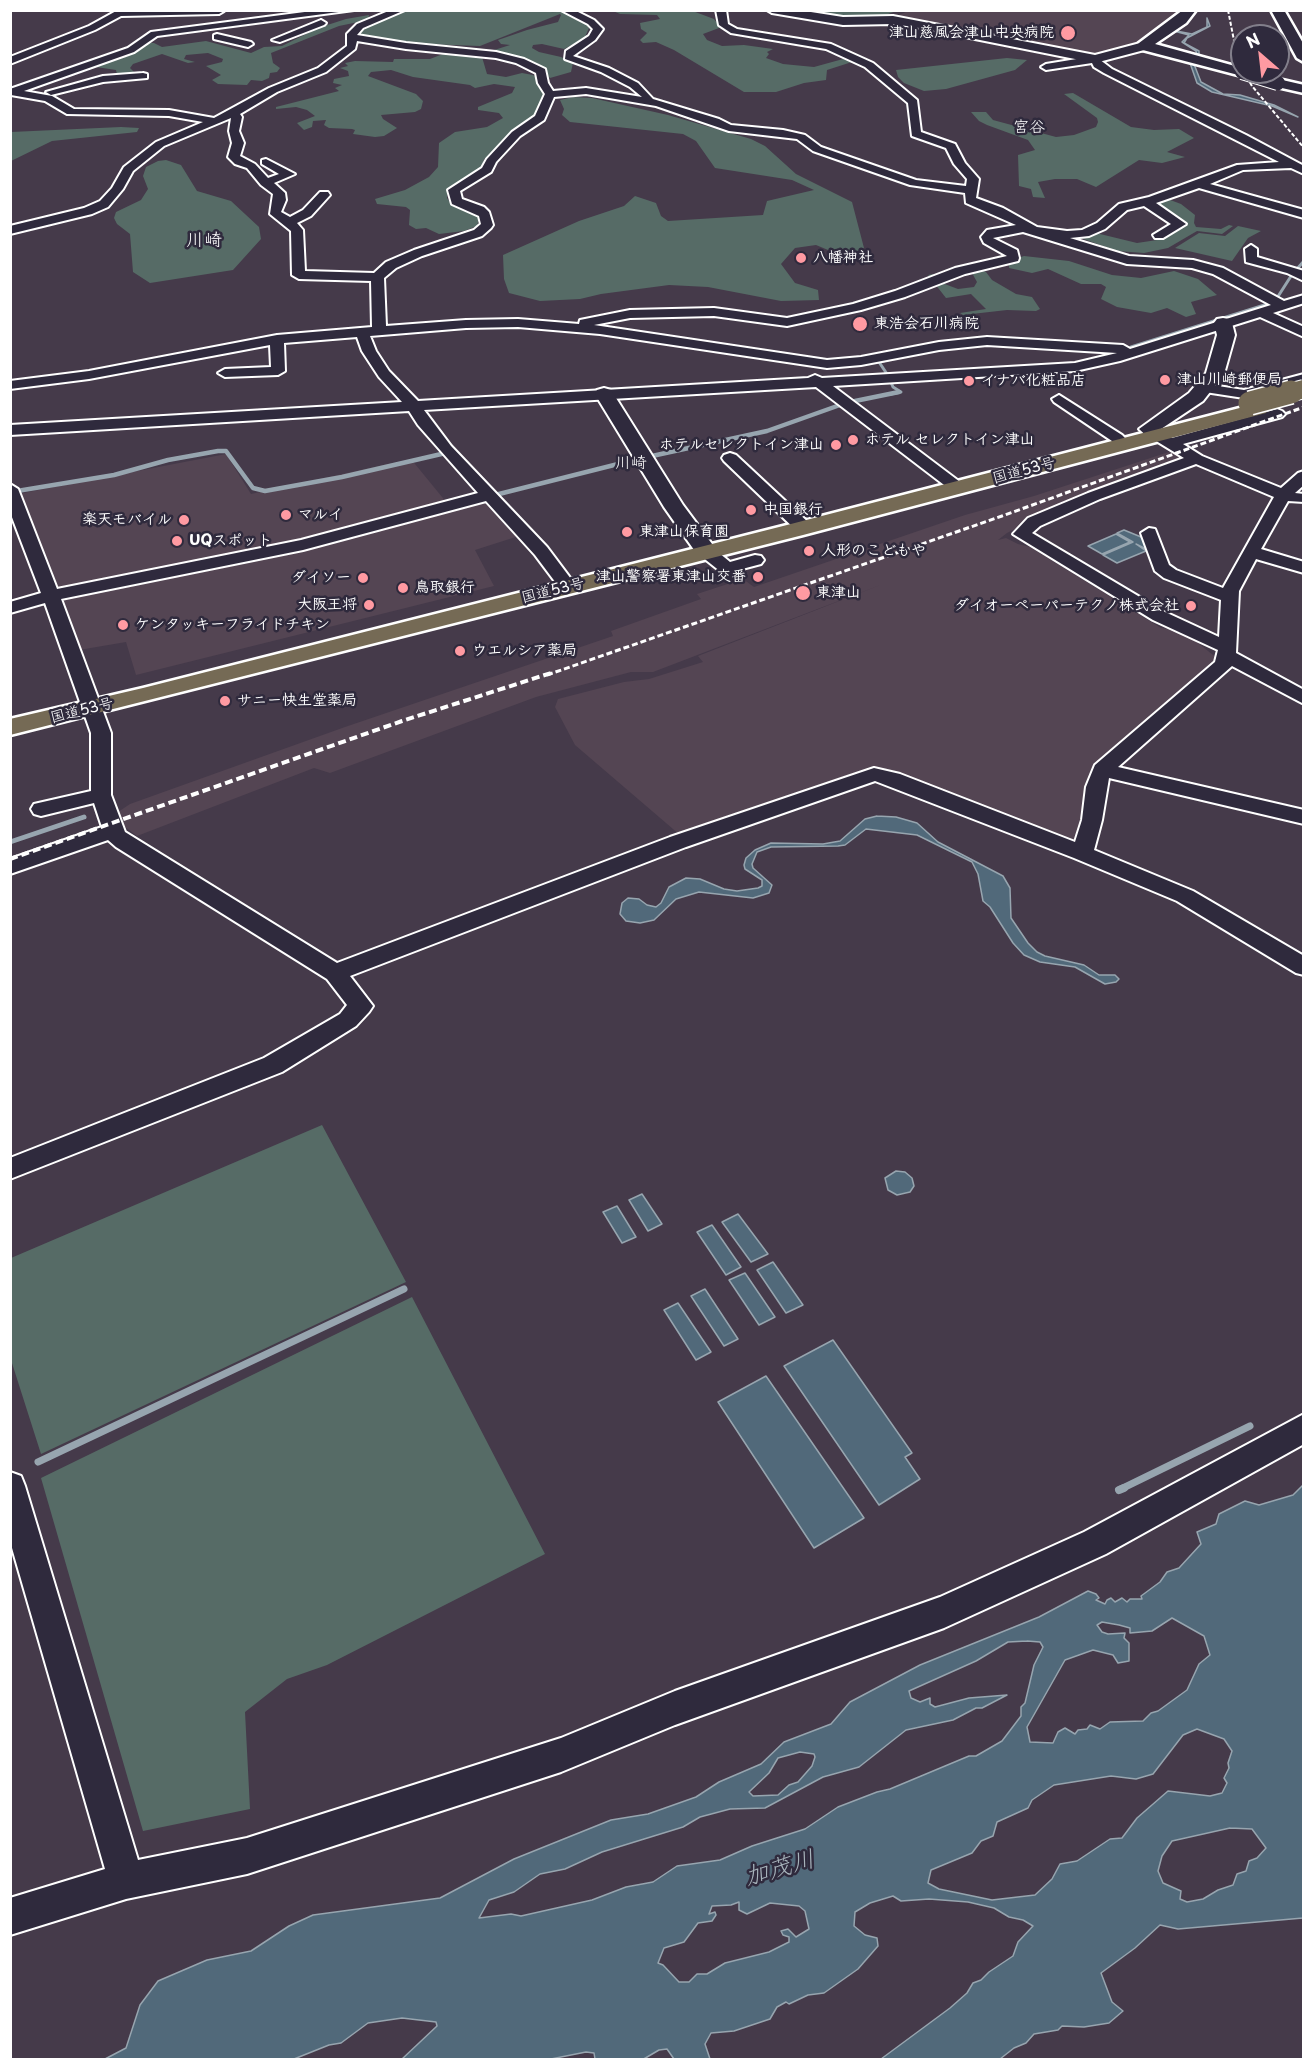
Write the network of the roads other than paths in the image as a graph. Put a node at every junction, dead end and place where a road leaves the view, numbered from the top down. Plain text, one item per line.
1 (228, 10) edge
2 (350, 10) edge
3 (401, 10) edge
4 (565, 10) edge
5 (721, 10) edge
6 (772, 10) edge
7 (1190, 10) edge
8 (1277, 10) edge
9 (126, 11) edge
10 (184, 11) edge
11 (314, 16) junction
12 (195, 28) junction
13 (306, 29) junction
14 (270, 31) dead end
15 (249, 33) dead end
16 (217, 37) junction
17 (352, 37) junction
18 (277, 40) dead end
19 (248, 44) dead end
20 (49, 46) junction
21 (1143, 46) junction
22 (105, 47) dead end
23 (64, 52) dead end
24 (81, 57) dead end
25 (1304, 58) edge
26 (1095, 59) junction
27 (10, 60) edge
28 (1046, 67) dead end
29 (1230, 68) edge
30 (85, 72) dead end
31 (143, 76) dead end
32 (1282, 84) edge
33 (1304, 89) edge
34 (13, 93) edge
35 (550, 94) junction
36 (40, 97) junction
37 (658, 103) junction
38 (234, 113) junction
39 (215, 121) junction
40 (266, 162) dead end
41 (1298, 168) edge
42 (265, 183) junction
43 (1199, 184) junction
44 (972, 190) junction
45 (324, 195) dead end
46 (1252, 198) junction
47 (1146, 202) junction
48 (1236, 208) dead end
49 (1304, 214) edge
50 (290, 222) junction
51 (10, 230) edge
52 (1040, 232) junction
53 (1159, 235) dead end
54 (1251, 249) dead end
55 (377, 277) junction
56 (1304, 277) edge
57 (1304, 299) edge
58 (1282, 305) junction
59 (1260, 312) junction
60 (1223, 323) junction
61 (568, 327) junction
62 (379, 330) junction
63 (362, 333) junction
64 (1304, 333) edge
65 (277, 339) junction
66 (1136, 351) junction
67 (790, 360) junction
68 (225, 373) dead end
69 (1304, 378) edge
70 (821, 382) junction
71 (10, 385) edge
72 (1205, 388) junction
73 (1304, 389) edge
74 (604, 394) junction
75 (1304, 397) edge
76 (1059, 399) dead end
77 (1251, 402) junction
78 (414, 405) junction
79 (10, 430) edge
80 (1159, 436) junction
81 (1117, 438) junction
82 (730, 458) dead end
83 (1196, 459) junction
84 (1304, 476) edge
85 (954, 485) junction
86 (10, 489) edge
87 (491, 495) junction
88 (1282, 495) junction
89 (1304, 500) edge
90 (800, 524) junction
91 (1149, 533) dead end
92 (704, 548) junction
93 (1252, 552) junction
94 (755, 560) dead end
95 (1304, 568) edge
96 (564, 583) junction
97 (50, 596) junction
98 (1230, 597) junction
99 (10, 608) edge
100 (1227, 651) junction
101 (1304, 698) edge
102 (91, 703) junction
103 (10, 717) edge
104 (10, 727) edge
105 (1102, 770) junction
106 (101, 795) junction
107 (41, 809) dead end
108 (1304, 817) edge
109 (114, 830) junction
110 (1082, 853) junction
111 (10, 867) edge
112 (1303, 966) edge
113 (336, 973) junction
114 (10, 1169) edge
115 (1304, 1428) edge
116 (12, 1498) edge
117 (126, 1881) junction
118 (10, 1917) edge

1 - 10 street
2 - 11 street
3 - 17 street
4 - 37 street
5 - 44 street
6 - 26 street
7 - 21 main road
8 - 25 main road
9 - 10 street
9 - 20 street
11 - 12 street
11 - 13 street
12 - 16 street
12 - 34 street
13 - 14 street
13 - 18 street
15 - 16 street
16 - 19 street
17 - 35 street
17 - 38 street
20 - 23 street
20 - 27 street
21 - 26 street
21 - 29 main road
22 - 24 street
26 - 28 street
26 - 41 street
30 - 36 street
31 - 36 street
32 - 33 main road, bridge
34 - 36 street
35 - 37 street
35 - 55 street
36 - 39 street
37 - 44 street
38 - 39 street
38 - 42 street
39 - 51 street
40 - 42 street
41 - 43 street
42 - 50 street
43 - 46 street
43 - 47 street
44 - 52 street
45 - 50 street
46 - 48 street
46 - 49 street
47 - 52 street
47 - 53 street
50 - 55 street
52 - 58 street
52 - 61 street
54 - 56 street
55 - 62 street
57 - 58 street
58 - 59 street
59 - 60 street
59 - 64 street
60 - 66 street
60 - 72 street
61 - 62 street
61 - 67 street
62 - 63 street
63 - 65 street
63 - 78 street
65 - 68 street
65 - 71 street
66 - 67 street
66 - 70 street
67 - 70 street
69 - 77 street
70 - 74 street
70 - 85 street
72 - 77 street
72 - 80 street
73 - 77 highway, 国道53号, bridge
74 - 78 street
74 - 92 street
75 - 77 highway, 国道53号
76 - 81 street
77 - 80 highway, 国道53号
78 - 79 street
78 - 87 street
80 - 81 highway, 国道53号
80 - 83 street
80 - 85 highway, 国道53号
81 - 85 highway, 国道53号
82 - 90 street
83 - 88 street
83 - 100 street
84 - 88 street
85 - 90 highway, 国道53号
86 - 97 street
87 - 96 street
87 - 97 street
88 - 89 street
88 - 93 street
90 - 92 highway, 国道53号
91 - 98 street
92 - 94 street
92 - 96 highway, 国道53号
93 - 95 street
93 - 98 street
96 - 102 highway, 国道53号
97 - 99 street
97 - 102 street
98 - 100 street
100 - 101 street
100 - 105 street
102 - 103 highway, 国道53号
102 - 104 highway, 国道53号
102 - 106 street
105 - 108 street
105 - 110 street
106 - 107 street
106 - 109 street
109 - 111 street
109 - 113 street
110 - 112 street
110 - 113 street
113 - 114 street
115 - 117 street
116 - 117 street
117 - 118 street

